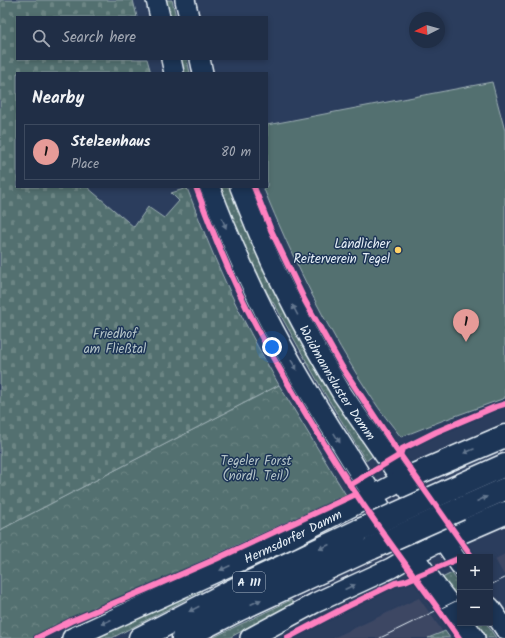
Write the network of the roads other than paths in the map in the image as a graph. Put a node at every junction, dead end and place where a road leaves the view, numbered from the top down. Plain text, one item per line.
1 (156, 0) edge
2 (185, 0) edge
3 (160, 16) edge
4 (189, 16) edge
5 (171, 60) edge
6 (200, 60) edge
7 (174, 72) edge
8 (203, 72) edge
9 (210, 188) edge
10 (240, 188) edge
11 (505, 436) edge
12 (505, 465) edge
13 (402, 480) junction
14 (505, 489) edge
15 (373, 496) junction
16 (505, 512) edge
17 (443, 540) junction
18 (412, 555) junction
19 (457, 561) edge
20 (493, 611) edge
21 (457, 613) edge
22 (466, 626) edge
23 (505, 629) edge
24 (72, 638) edge
25 (140, 638) edge
26 (183, 638) edge
27 (250, 638) edge
28 (475, 638) edge

1 - 3 main road
2 - 4 main road
5 - 7 main road
6 - 8 main road
9 -> 15 main road
13 -> 10 main road, Waidmannsluster Damm
11 -> 13 highway
12 -> 25 highway, A 111, bridge
13 - 15 main road, Hermsdorfer Damm
13 - 17 main road, Waidmannsluster Damm
26 -> 14 highway, A 111, bridge
15 - 18 main road
15 -> 24 main road, Hermsdorfer Damm
16 - 17 highway
17 - 18 main road
17 - 19 main road, Waidmannsluster Damm
18 - 21 main road
27 -> 18 main road
20 - 23 main road
22 - 28 main road

